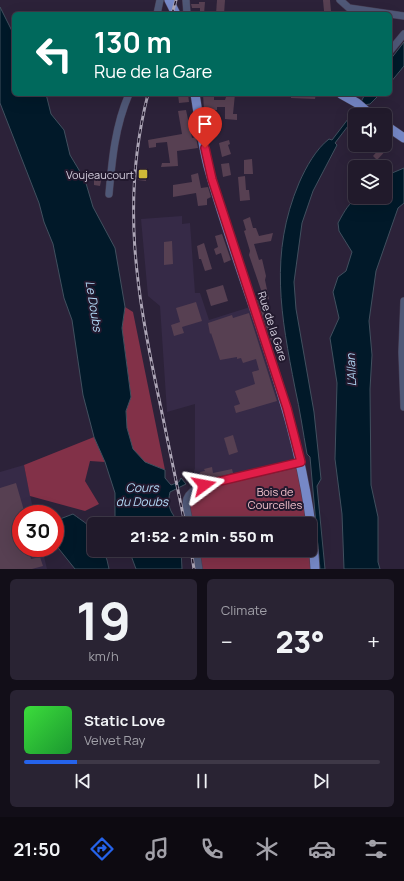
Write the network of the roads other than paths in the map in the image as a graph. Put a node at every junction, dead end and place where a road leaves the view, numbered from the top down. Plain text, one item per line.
1 (160, 0) edge
2 (169, 0) edge
3 (186, 0) edge
4 (340, 0) edge
5 (157, 12) edge
6 (175, 12) edge
7 (187, 12) edge
8 (376, 12) edge
9 (392, 14) edge
10 (404, 16) edge
11 (404, 34) edge
12 (392, 49) edge
13 (128, 96) edge
14 (195, 96) edge
15 (348, 96) edge
16 (364, 108) edge
17 (392, 130) edge
18 (404, 138) edge
19 (109, 194) dead end
20 (404, 301) edge
21 (403, 338) edge
22 (403, 352) edge
23 (404, 407) edge
24 (301, 462) junction
25 (189, 517) edge
26 (197, 557) edge
27 (199, 569) edge
28 (315, 569) edge

1 - 5 street
2 - 6 main road
3 - 7 street
4 - 8 street
9 - 10 street
11 - 12 street
13 - 19 street
14 - 24 main road, Rue de la Gare
15 - 16 main road
17 - 18 main road
20 - 21 street
21 - 22 street
22 - 23 street
24 - 25 street
24 - 28 main road, Rue de la Gare
26 - 27 street

